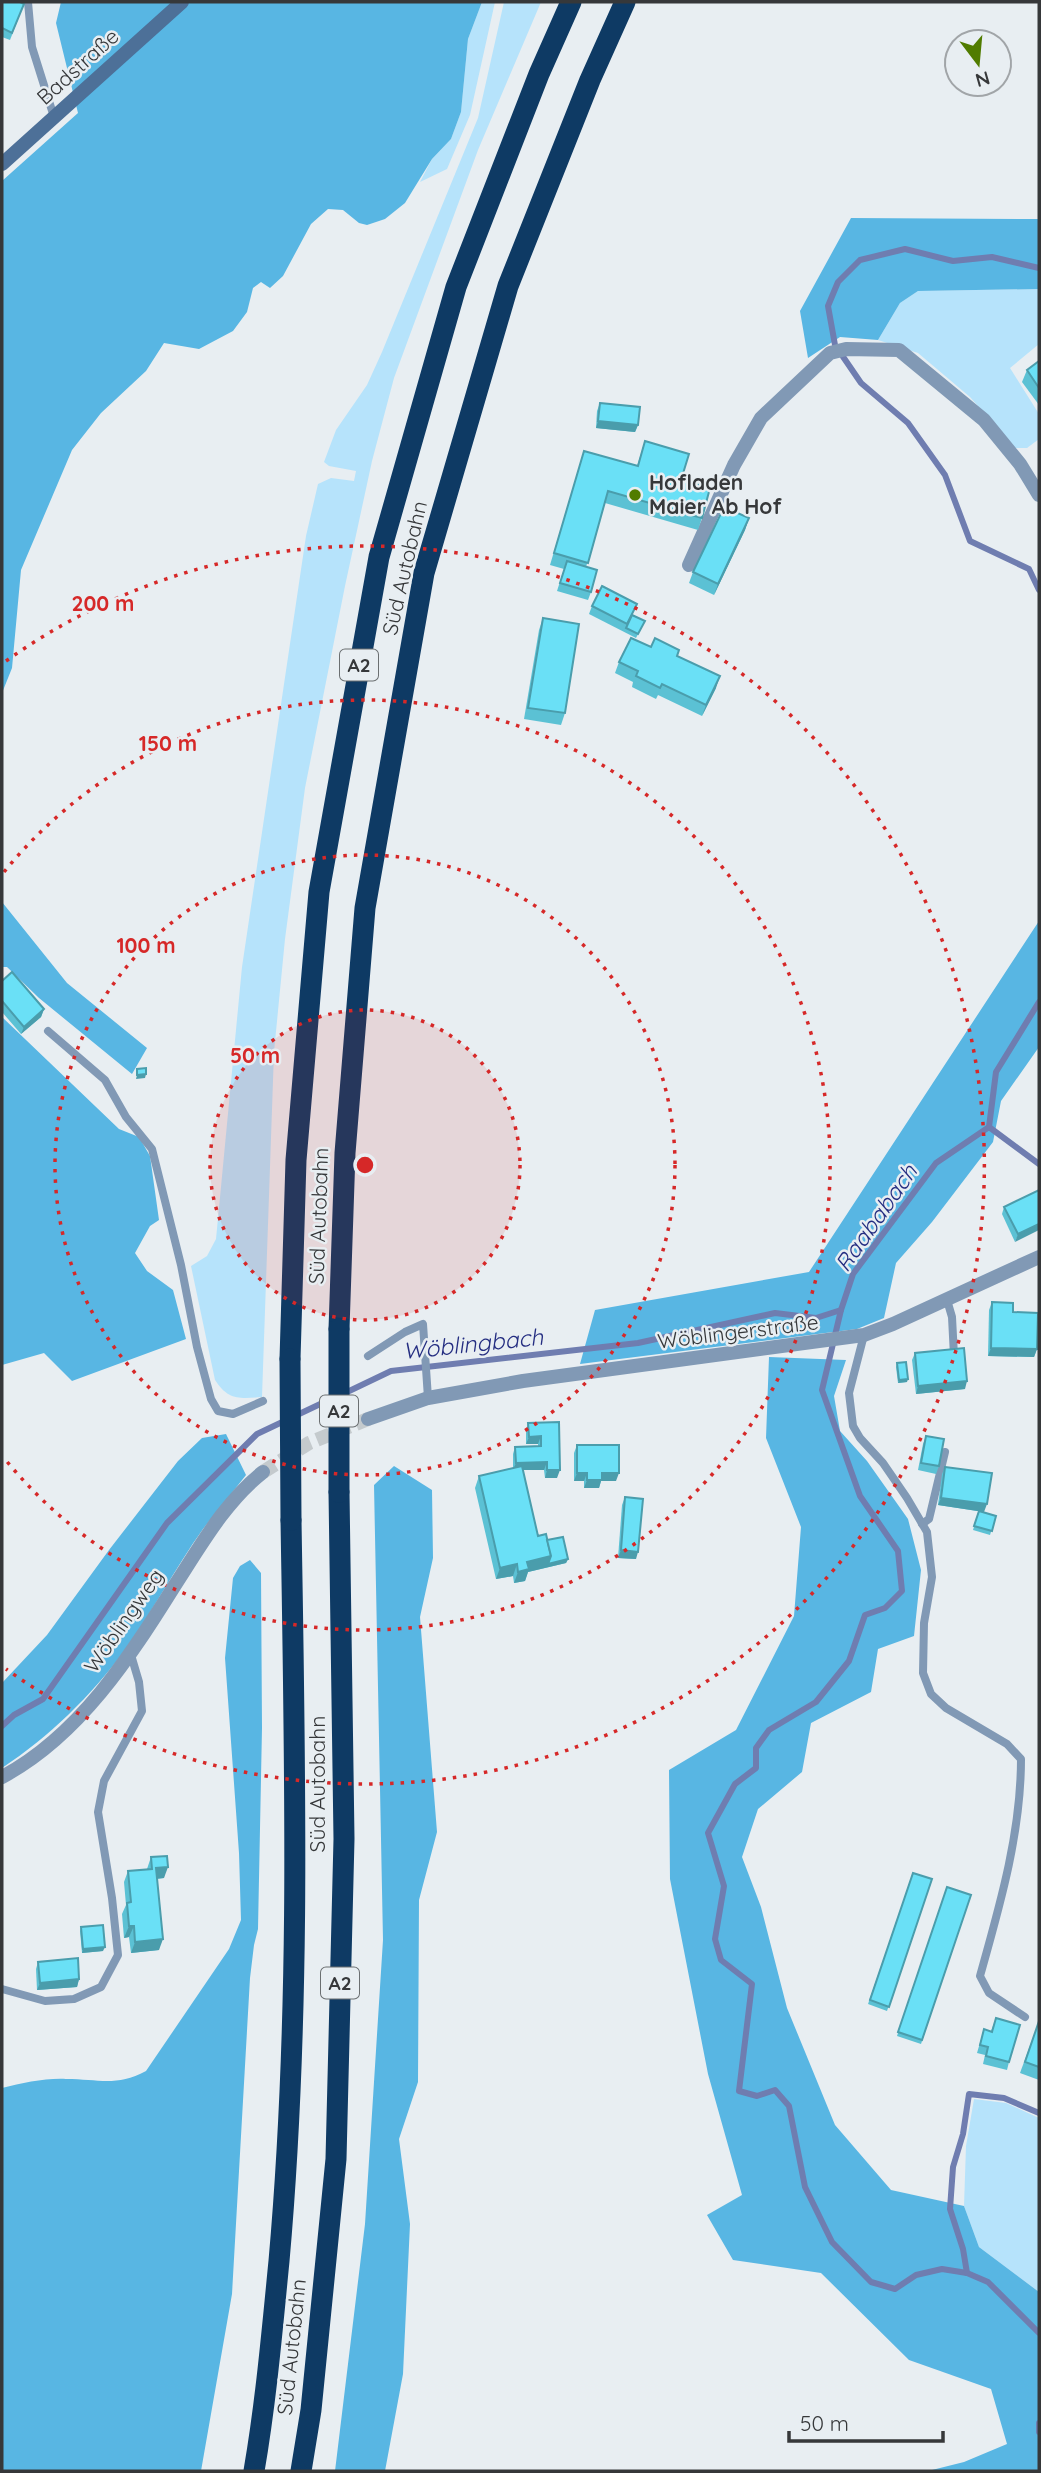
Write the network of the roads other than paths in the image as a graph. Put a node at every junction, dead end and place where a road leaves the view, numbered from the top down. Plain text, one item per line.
1 (28, 2) edge
2 (182, 2) edge
3 (571, 2) edge
4 (625, 2) edge
5 (54, 117) junction
6 (2, 164) edge
7 (1039, 495) edge
8 (689, 565) dead end
9 (48, 1031) dead end
10 (1039, 1257) edge
11 (947, 1300) junction
12 (864, 1335) junction
13 (368, 1356) dead end
14 (954, 1356) edge
15 (428, 1394) junction
16 (263, 1402) dead end
17 (368, 1419) tunnel mouth
18 (945, 1452) edge
19 (263, 1472) tunnel mouth
20 (922, 1524) junction
21 (131, 1655) junction
22 (2, 1777) edge
23 (2, 1989) edge
24 (1025, 2017) dead end
25 (254, 2471) edge
26 (301, 2471) edge

1 - 5 lane
2 - 5 street, Badstraße
3 - 25 highway, Süd Autobahn / A2, bridge
4 - 26 highway, Süd Autobahn / A2, bridge
5 - 6 street, Badstraße
7 - 8 street
9 - 16 lane
10 - 11 street, Wöblingerstraße
11 - 12 street, Wöblingerstraße
11 - 14 lane
12 - 15 street, Wöblingerstraße
12 - 20 lane
13 - 15 lane
15 - 17 street
18 - 20 lane
19 - 21 street, Wöblingweg
20 - 24 lane
21 - 22 street, Wöblingweg
21 - 23 lane

